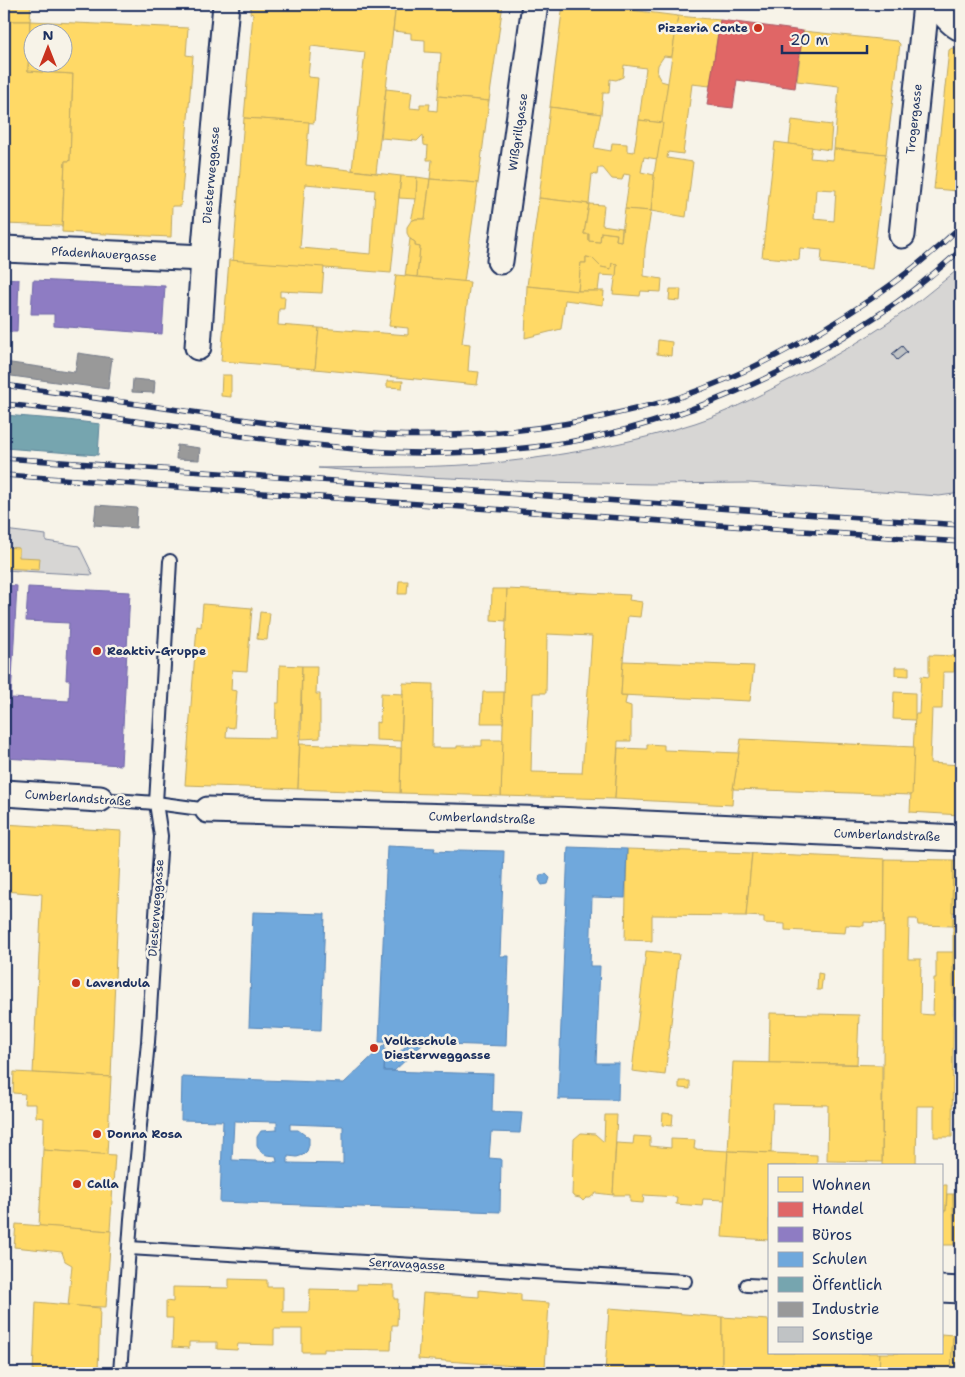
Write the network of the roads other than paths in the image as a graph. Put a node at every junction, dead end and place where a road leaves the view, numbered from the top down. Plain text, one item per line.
1 (226, 4) edge
2 (536, 4) edge
3 (926, 4) edge
4 (937, 4) edge
5 (961, 28) edge
6 (902, 235) dead end
7 (4, 249) edge
8 (204, 258) junction
9 (500, 261) dead end
10 (198, 347) dead end
11 (170, 562) dead end
12 (4, 793) edge
13 (100, 799) joint
14 (156, 803) junction
15 (208, 810) joint
16 (961, 838) edge
17 (129, 1248) junction
18 (685, 1281) dead end
19 (747, 1285) dead end
20 (768, 1286) edge
21 (942, 1289) edge
22 (961, 1290) edge
23 (120, 1373) edge

1 - 8 street, Diesterweggasse
2 - 9 street, Wißgrillgasse
3 - 6 street, Trogergasse
4 - 5 street
7 - 8 street, Pfadenhauergasse
8 - 10 street, Diesterweggasse
11 - 14 lane, Diesterweggasse
12 - 13 street, Cumberlandstraße
13 - 14 lane, Cumberlandstraße
14 - 15 lane, Cumberlandstraße
14 - 17 lane, Diesterweggasse
15 - 16 street, Cumberlandstraße
17 - 18 lane, Serravagasse
17 - 23 lane, Diesterweggasse
19 - 20 lane
21 - 22 street

